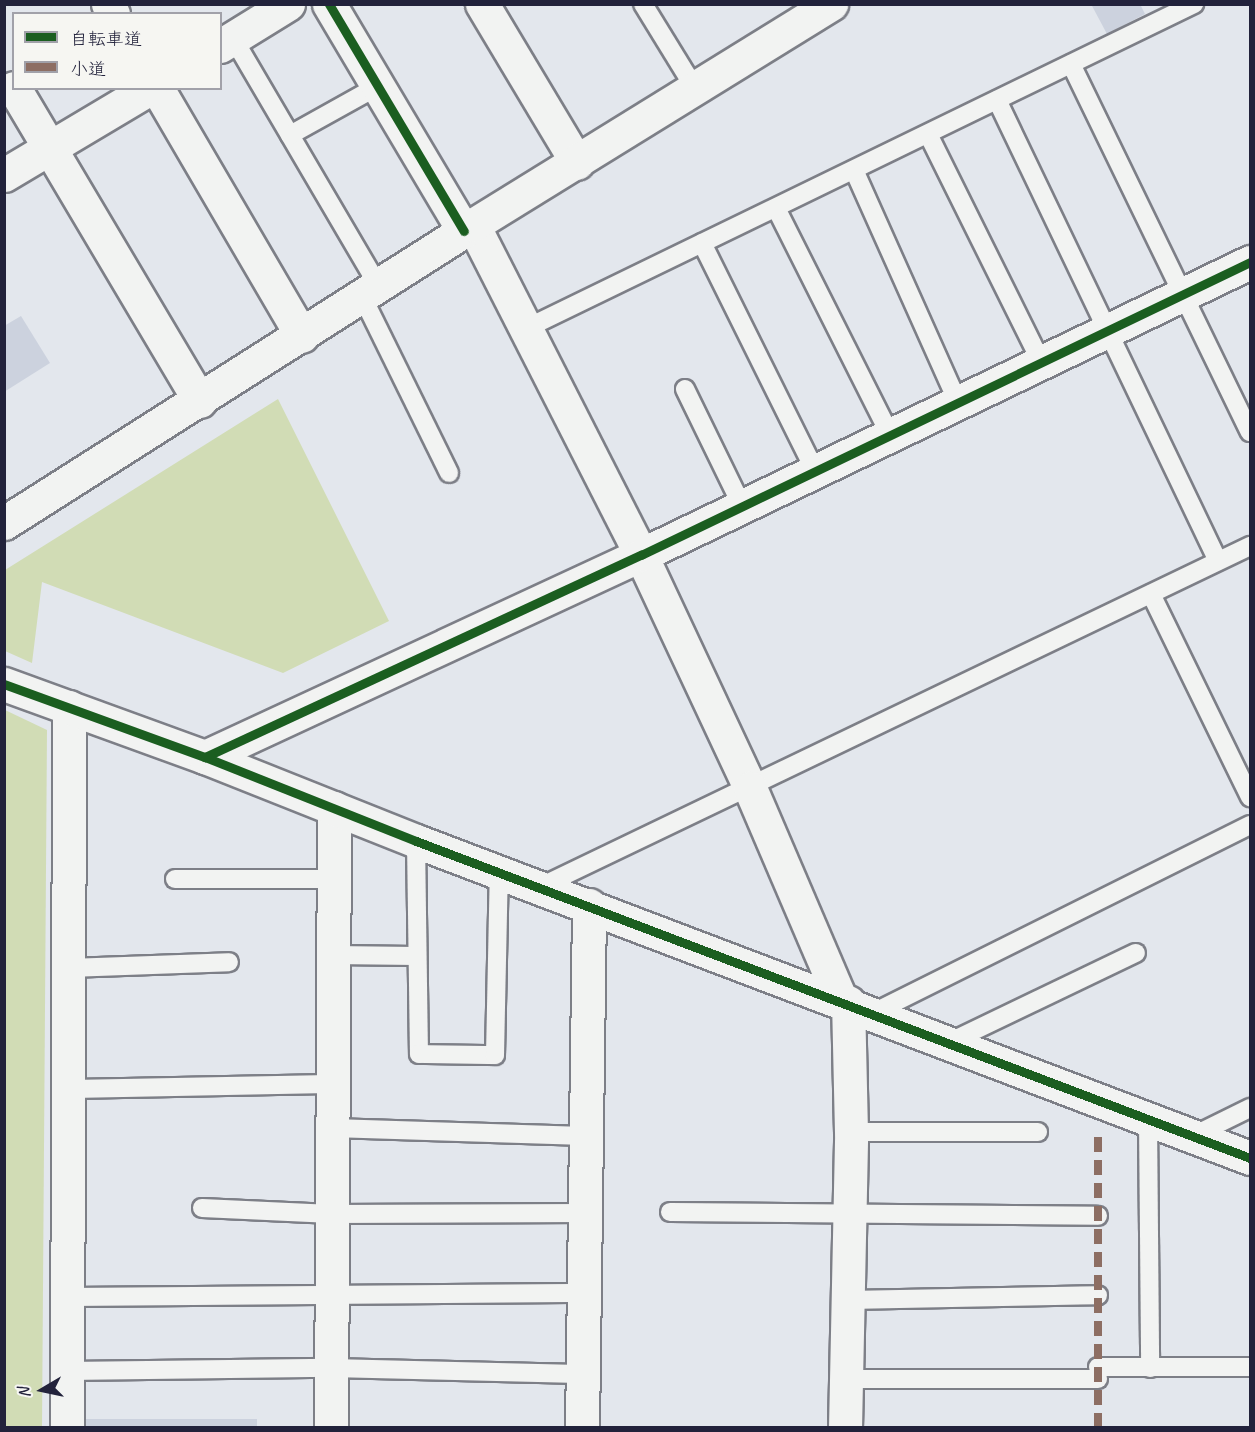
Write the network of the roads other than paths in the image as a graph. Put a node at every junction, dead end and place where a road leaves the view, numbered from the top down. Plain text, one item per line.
1 (288, 4) edge
2 (329, 4) edge
3 (482, 4) edge
4 (643, 4) edge
5 (831, 4) edge
6 (1194, 4) edge
7 (227, 42) edge
8 (1071, 64) junction
9 (378, 86) junction
10 (15, 90) edge
11 (147, 90) edge
12 (158, 90) edge
13 (696, 90) junction
14 (997, 100) junction
15 (928, 134) junction
16 (290, 135) junction
17 (50, 149) junction
18 (577, 163) junction
19 (854, 170) junction
20 (4, 175) edge
21 (776, 208) junction
22 (469, 228) junction
23 (702, 243) junction
24 (1251, 262) edge
25 (371, 292) junction
26 (1183, 294) junction
27 (525, 329) junction
28 (1107, 330) junction
29 (302, 336) junction
30 (1041, 362) junction
31 (685, 389) dead end
32 (200, 401) junction
33 (958, 402) junction
34 (1251, 432) edge
35 (890, 435) junction
36 (815, 471) junction
37 (449, 473) dead end
38 (742, 506) junction
39 (5, 522) edge
40 (1251, 546) edge
41 (641, 555) junction
42 (1218, 561) junction
43 (1151, 594) junction
44 (4, 684) edge
45 (69, 706) junction
46 (205, 757) junction
47 (750, 788) junction
48 (1251, 797) edge
49 (334, 808) junction
50 (1251, 825) edge
51 (416, 841) junction
52 (499, 871) junction
53 (175, 879) dead end
54 (334, 879) junction
55 (540, 887) junction
56 (589, 906) junction
57 (1136, 953) dead end
58 (333, 955) junction
59 (416, 956) junction
60 (229, 962) dead end
61 (69, 968) junction
62 (855, 1005) junction
63 (950, 1042) junction
64 (333, 1084) junction
65 (68, 1089) junction
66 (1251, 1108) edge
67 (1148, 1119) junction
68 (332, 1128) junction
69 (851, 1132) junction
70 (1038, 1132) dead end
71 (585, 1136) junction
72 (1193, 1136) junction
73 (1251, 1158) edge
74 (202, 1208) dead end
75 (670, 1212) dead end
76 (585, 1213) junction
77 (332, 1214) junction
78 (849, 1216) junction
79 (1098, 1216) dead end
80 (583, 1293) junction
81 (332, 1294) junction
82 (1098, 1295) dead end
83 (68, 1297) junction
84 (848, 1300) junction
85 (1251, 1367) edge
86 (331, 1368) junction
87 (1150, 1368) junction
88 (67, 1371) junction
89 (582, 1374) junction
90 (846, 1380) junction
91 (67, 1428) edge
92 (331, 1428) edge
93 (582, 1428) edge
94 (845, 1428) edge

1 - 7 street
2 - 9 street
3 - 18 street
4 - 13 lane
5 - 13 street
6 - 8 lane
7 - 16 lane
8 - 14 lane
8 - 26 lane
9 - 16 lane
9 - 22 street
10 - 17 street
11 - 17 street
12 - 29 street
13 - 18 street
14 - 15 lane
14 - 28 lane
15 - 19 lane
15 - 30 lane
16 - 25 lane
17 - 20 street
17 - 32 street
18 - 22 street
19 - 21 lane
19 - 33 lane
21 - 23 lane
21 - 35 lane
22 - 25 street
22 - 27 street
23 - 27 lane
23 - 36 lane
24 - 26 street
25 - 29 street
25 - 37 lane
26 - 28 street
26 - 34 lane
27 - 41 street
28 - 30 street
28 - 42 lane
29 - 32 street
30 - 33 street
31 - 38 lane
32 - 39 street
33 - 35 street
35 - 36 street
36 - 38 street
38 - 41 street
40 - 42 lane
41 - 46 street
41 - 47 street
42 - 43 lane
43 - 47 lane
43 - 48 lane
44 - 45 street
45 - 46 street
45 - 61 street
46 - 49 street
47 - 55 lane
47 - 62 street
49 - 51 street
49 - 54 street
50 - 62 lane
51 - 52 street
51 - 59 lane
52 - 55 street
52 - 59 lane
53 - 54 lane
54 - 58 street
55 - 56 street
56 - 62 street
56 - 71 street
57 - 63 lane
58 - 59 lane
58 - 64 street
60 - 61 lane
61 - 65 street
62 - 63 street
62 - 69 street
63 - 67 street
64 - 65 lane
64 - 68 street
65 - 83 street
66 - 72 lane
67 - 72 street
67 - 87 lane
68 - 71 lane
68 - 77 street
69 - 70 lane
69 - 78 street
71 - 76 street
72 - 73 street
74 - 77 lane
75 - 78 lane
76 - 77 lane
76 - 80 street
77 - 81 street
78 - 79 lane
78 - 84 street
80 - 81 lane
80 - 89 street
81 - 83 lane
81 - 86 street
82 - 84 lane
83 - 88 street
84 - 90 street
85 - 87 lane
86 - 88 lane
86 - 89 lane
86 - 92 street
87 - 90 lane
88 - 91 street
89 - 93 street
90 - 94 street

